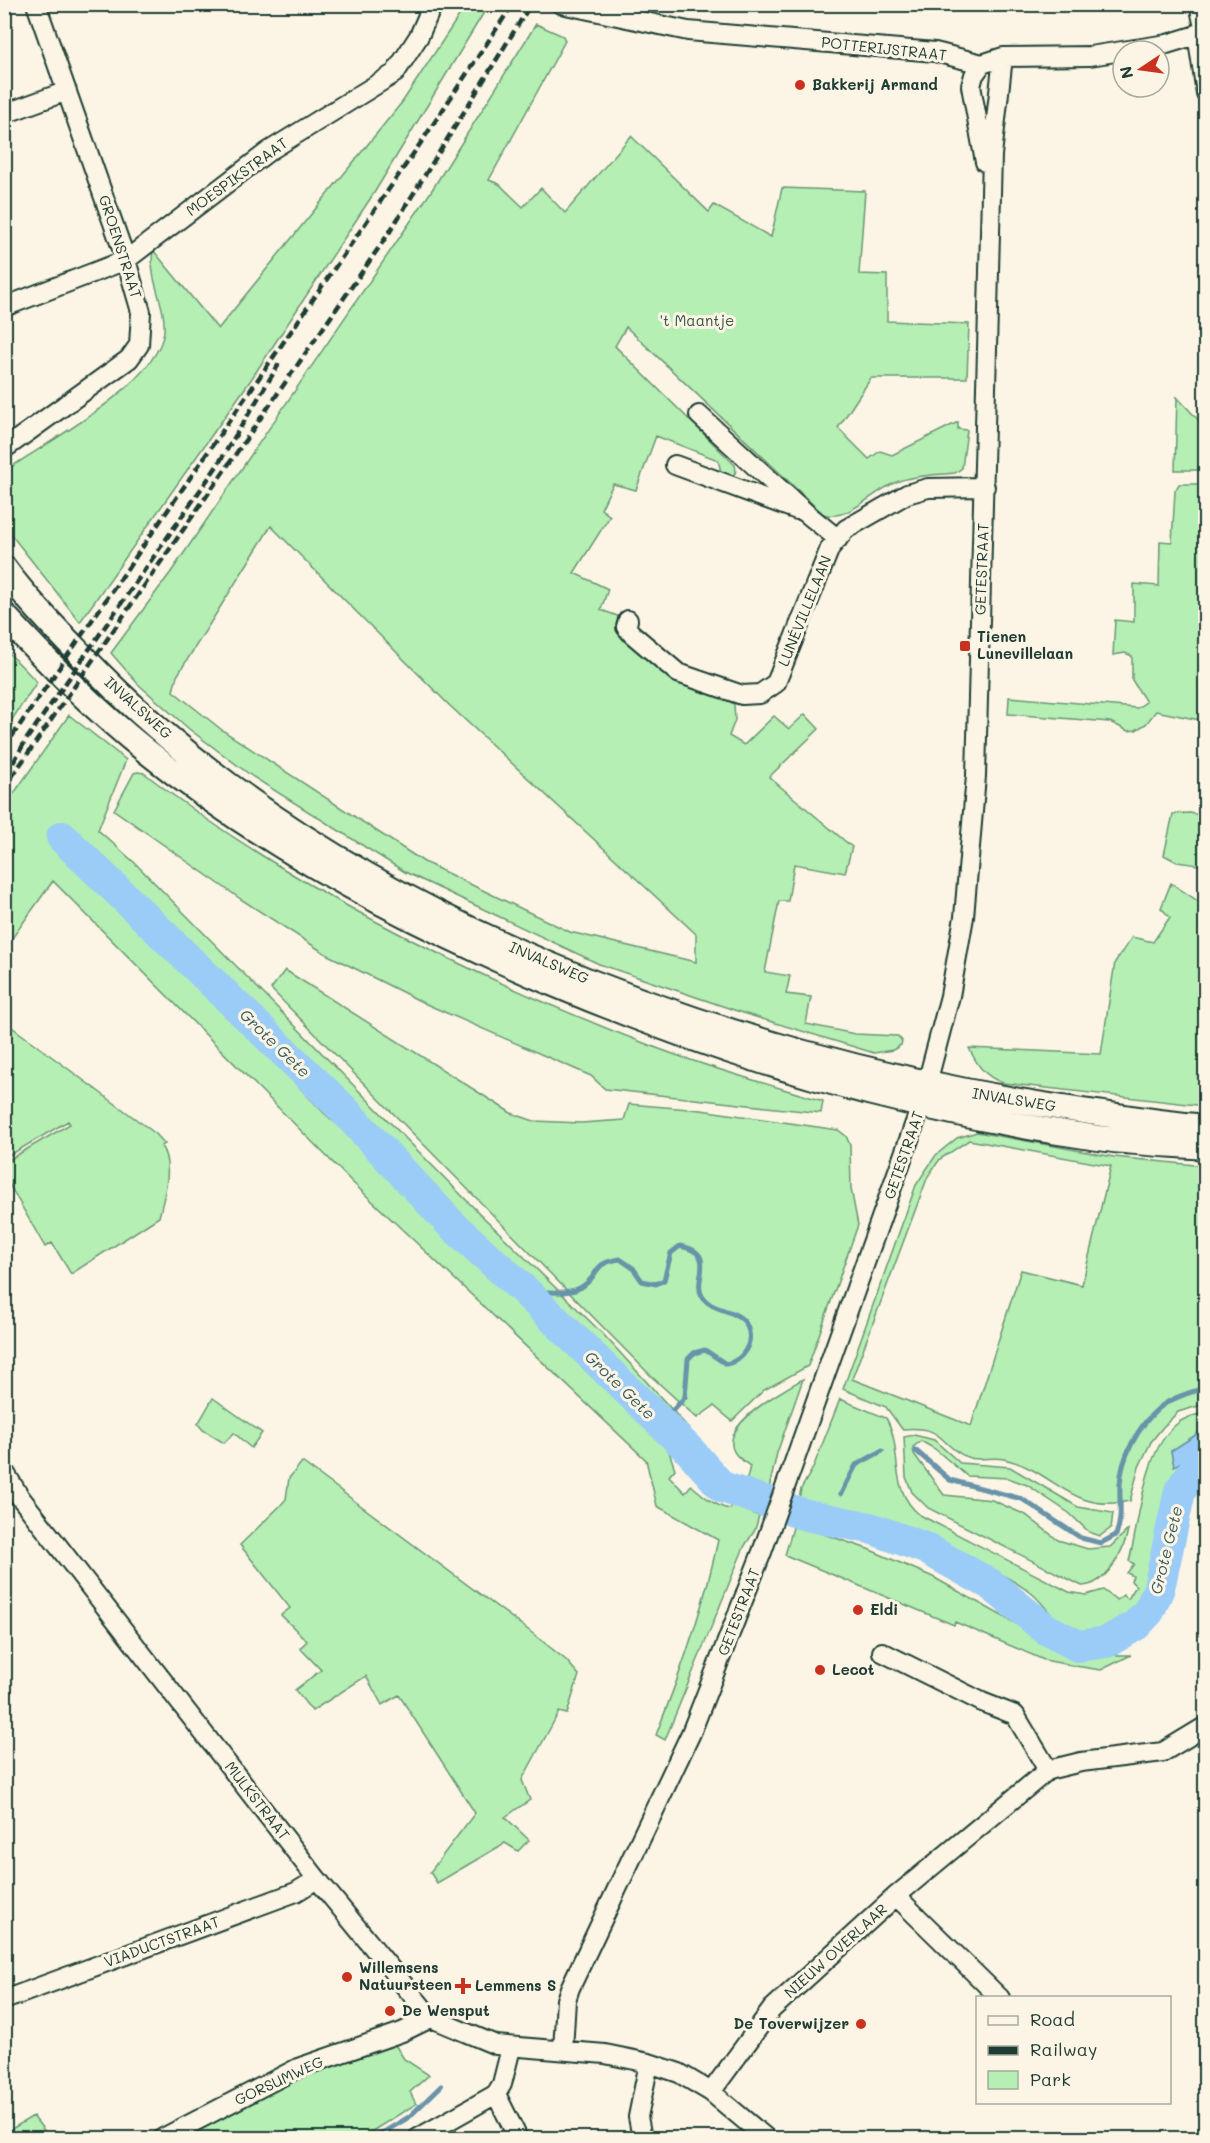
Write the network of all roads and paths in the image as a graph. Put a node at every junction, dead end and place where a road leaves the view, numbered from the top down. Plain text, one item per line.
1 (36, 4) edge
2 (433, 4) edge
3 (561, 4) edge
4 (1199, 4) edge
5 (589, 7) edge
6 (1202, 32) edge
7 (1003, 57) junction
8 (982, 64) junction
9 (67, 91) junction
10 (1206, 93) edge
11 (4, 114) edge
12 (990, 202) junction
13 (126, 260) junction
14 (4, 307) edge
15 (699, 415) dead end
16 (4, 449) edge
17 (675, 465) dead end
18 (985, 487) junction
19 (806, 513) junction
20 (838, 539) junction
21 (4, 568) edge
22 (4, 615) edge
23 (628, 620) dead end
24 (924, 1095) junction
25 (1206, 1127) edge
26 (1206, 1147) edge
27 (4, 1471) edge
28 (882, 1652) dead end
29 (1206, 1726) edge
30 (1048, 1770) junction
31 (317, 1879) junction
32 (896, 1896) junction
33 (998, 1996) edge
34 (4, 2000) edge
35 (431, 2018) junction
36 (511, 2048) junction
37 (563, 2050) junction
38 (649, 2063) junction
39 (711, 2092) junction
40 (496, 2094) junction
41 (163, 2139) edge
42 (418, 2139) edge
43 (518, 2139) edge
44 (642, 2139) edge
45 (766, 2139) edge

1 - 9 street, GROENSTRAAT
2 - 13 street, MOESPIKSTRAAT
3 - 5 street, POTTERIJSTRAAT
4 - 6 street
5 - 8 street, POTTERIJSTRAAT
6 - 7 street
6 - 10 street
7 - 8 street
7 - 12 street, GETESTRAAT
8 - 12 street, GETESTRAAT
9 - 11 street
9 - 13 street, GROENSTRAAT
12 - 18 street, GETESTRAAT
13 - 14 street, MOESPIKSTRAAT
13 - 16 street, GROENSTRAAT
15 - 19 street, LUNÉVILLELAAN
17 - 19 street, LUNÉVILLELAAN
18 - 20 street, LUNÉVILLELAAN
18 - 24 street, GETESTRAAT
19 - 20 street, LUNÉVILLELAAN
20 - 23 street, LUNÉVILLELAAN
21 - 24 main road, INVALSWEG
22 - 24 main road, INVALSWEG
24 - 25 main road, INVALSWEG
24 - 26 main road, INVALSWEG
24 - 37 street, GETESTRAAT
27 - 31 street, MULKSTRAAT
28 - 30 street
29 - 30 street, NIEUW OVERLAAR
30 - 32 street, NIEUW OVERLAAR
31 - 34 street, VIADUCTSTRAAT
31 - 35 street, MULKSTRAAT
32 - 33 street, NIEUW OVERLAAR
32 - 39 street, NIEUW OVERLAAR
35 - 36 street, MULKSTRAAT
35 - 41 street, GORSUMWEG
36 - 37 street, MULKSTRAAT
36 - 40 street
37 - 38 street, MULKSTRAAT
38 - 39 street, MULKSTRAAT
38 - 44 street
39 - 45 street, MULKSTRAAT
40 - 42 street
40 - 43 street

